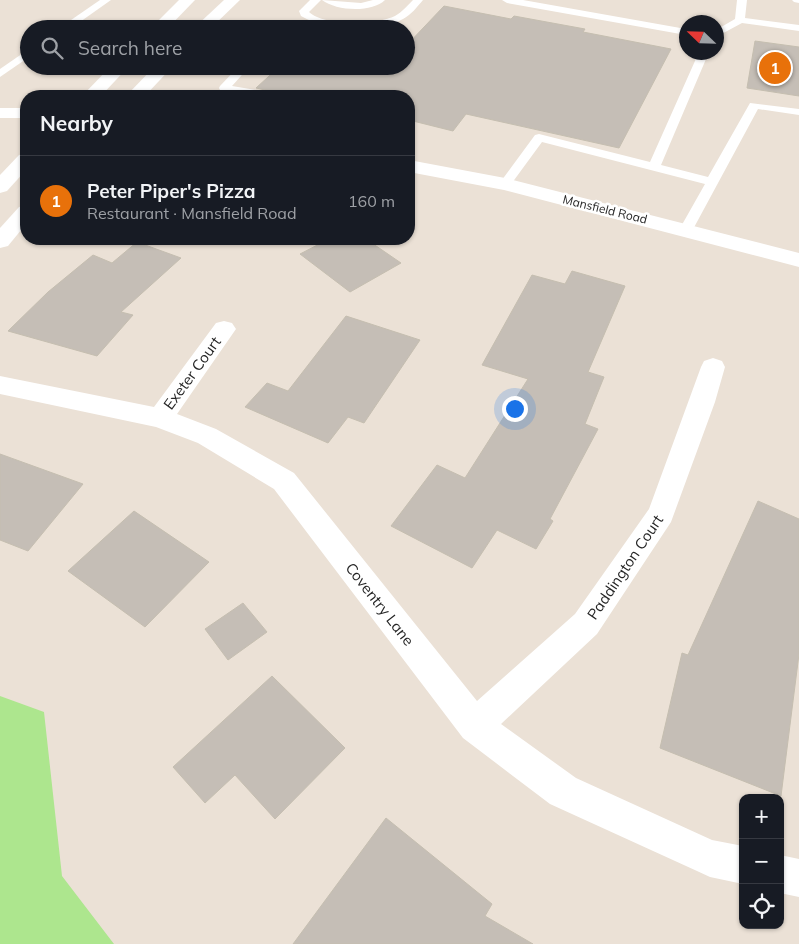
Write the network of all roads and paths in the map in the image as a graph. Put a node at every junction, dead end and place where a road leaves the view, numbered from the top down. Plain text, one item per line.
1 (106, 0) edge
2 (188, 0) edge
3 (233, 0) edge
4 (316, 0) edge
5 (327, 0) edge
6 (380, 0) edge
7 (418, 0) edge
8 (507, 0) edge
9 (742, 0) edge
10 (404, 15) junction
11 (77, 20) edge
12 (167, 20) edge
13 (214, 20) edge
14 (320, 20) edge
15 (389, 20) edge
16 (400, 20) edge
17 (740, 20) junction
18 (799, 28) edge
19 (724, 29) edge
20 (679, 31) edge
21 (20, 59) edge
22 (701, 60) edge
23 (0, 74) edge
24 (112, 75) edge
25 (156, 75) edge
26 (236, 75) edge
27 (98, 90) edge
28 (141, 90) edge
29 (237, 90) edge
30 (799, 112) edge
31 (0, 113) edge
32 (20, 113) edge
33 (20, 165) edge
34 (415, 167) edge
35 (654, 167) junction
36 (712, 182) junction
37 (505, 184) junction
38 (0, 187) edge
39 (20, 218) edge
40 (686, 230) junction
41 (0, 242) edge
42 (799, 260) edge
43 (224, 329) dead end
44 (713, 366) dead end
45 (0, 385) edge
46 (160, 418) junction
47 (474, 726) junction
48 (739, 864) edge
49 (784, 875) edge
50 (799, 878) edge

1 - 11 lane
2 - 12 street
3 - 13 street
4 - 14 lane
5 - 6 lane
7 - 10 lane
8 - 20 lane
9 - 17 lane
10 - 15 lane
10 - 16 lane
17 - 18 lane
17 - 19 lane
21 - 23 lane
22 - 35 lane
24 - 27 street
25 - 28 street
26 - 29 lane
30 - 36 lane
31 - 32 street
33 - 38 street
34 - 37 street, Mansfield Road
35 - 36 lane
35 - 37 lane
36 - 40 lane
37 - 40 street, Mansfield Road
39 - 41 street
40 - 42 street, Mansfield Road
43 - 46 street, Exeter Court
44 - 47 street, Paddington Court
45 - 46 street, Coventry Lane
46 - 47 street, Coventry Lane
47 - 48 street, Coventry Lane
49 - 50 street

